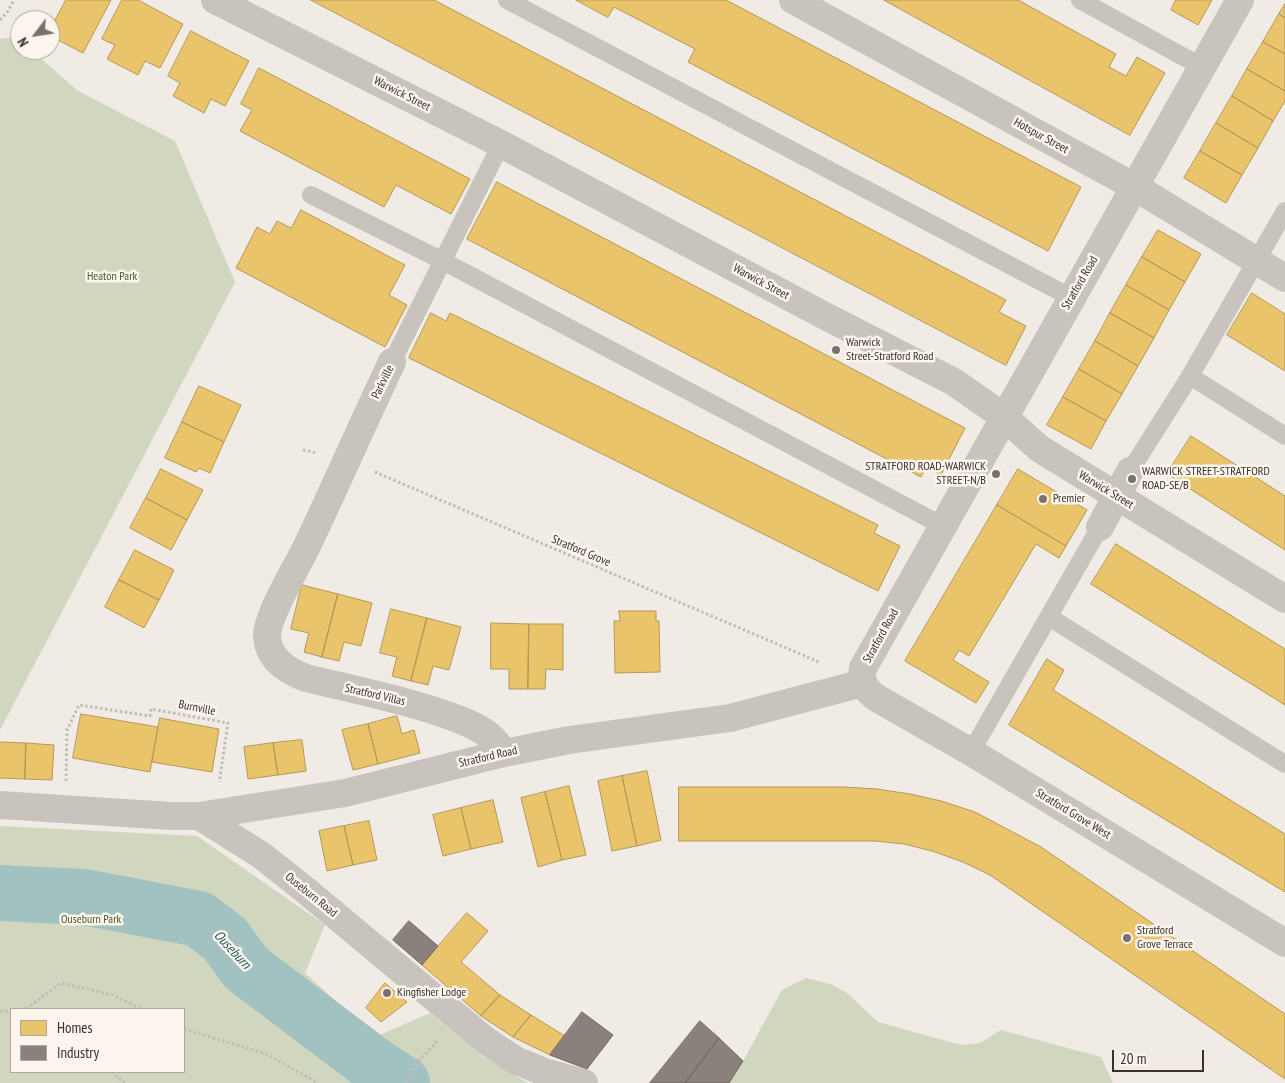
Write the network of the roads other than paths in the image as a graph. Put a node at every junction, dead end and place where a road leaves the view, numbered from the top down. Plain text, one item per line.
1 (215, 0) edge
2 (507, 0) edge
3 (793, 0) edge
4 (1080, 0) edge
5 (1240, 0) edge
6 (1202, 67) junction
7 (501, 144) junction
8 (1135, 187) junction
9 (311, 195) dead end
10 (1285, 211) edge
11 (1258, 260) junction
12 (443, 261) junction
13 (1285, 278) edge
14 (1072, 298) junction
15 (392, 362) joint
16 (1190, 376) junction
17 (1004, 418) junction
18 (1285, 436) edge
19 (1130, 472) joint
20 (1117, 496) junction
21 (943, 526) junction
22 (1100, 527) joint
23 (1285, 599) edge
24 (1049, 618) junction
25 (270, 623) joint
26 (863, 683) junction
27 (972, 752) junction
28 (504, 753) junction
29 (1285, 764) edge
30 (0, 804) edge
31 (200, 816) junction
32 (1285, 942) edge
33 (584, 1083) edge

1 - 7 street, Warwick Street
2 - 14 lane
3 - 8 street, Hotspur Street
4 - 6 lane
5 - 6 street, Stratford Road
6 - 8 street, Stratford Road
7 - 12 lane, Parkville
7 - 17 street, Warwick Street
8 - 11 street, Hotspur Street
8 - 14 street, Stratford Road
9 - 12 lane
10 - 11 lane
11 - 13 street, Hotspur Street
11 - 16 lane
12 - 15 lane, Parkville
12 - 21 lane
14 - 17 street, Stratford Road
15 - 25 street, Parkville
16 - 18 lane
16 - 19 lane
17 - 20 street, Warwick Street
17 - 21 street, Stratford Road
19 - 20 street
20 - 22 street
20 - 23 street, Warwick Street
21 - 26 street, Stratford Road
22 - 24 lane
24 - 27 lane
24 - 29 lane
25 - 28 street, Stratford Villas
26 - 27 street, Stratford Grove West
26 - 28 street, Stratford Road
27 - 32 street, Stratford Grove West
28 - 31 street, Stratford Road
30 - 31 street
31 - 33 street, Ouseburn Road

